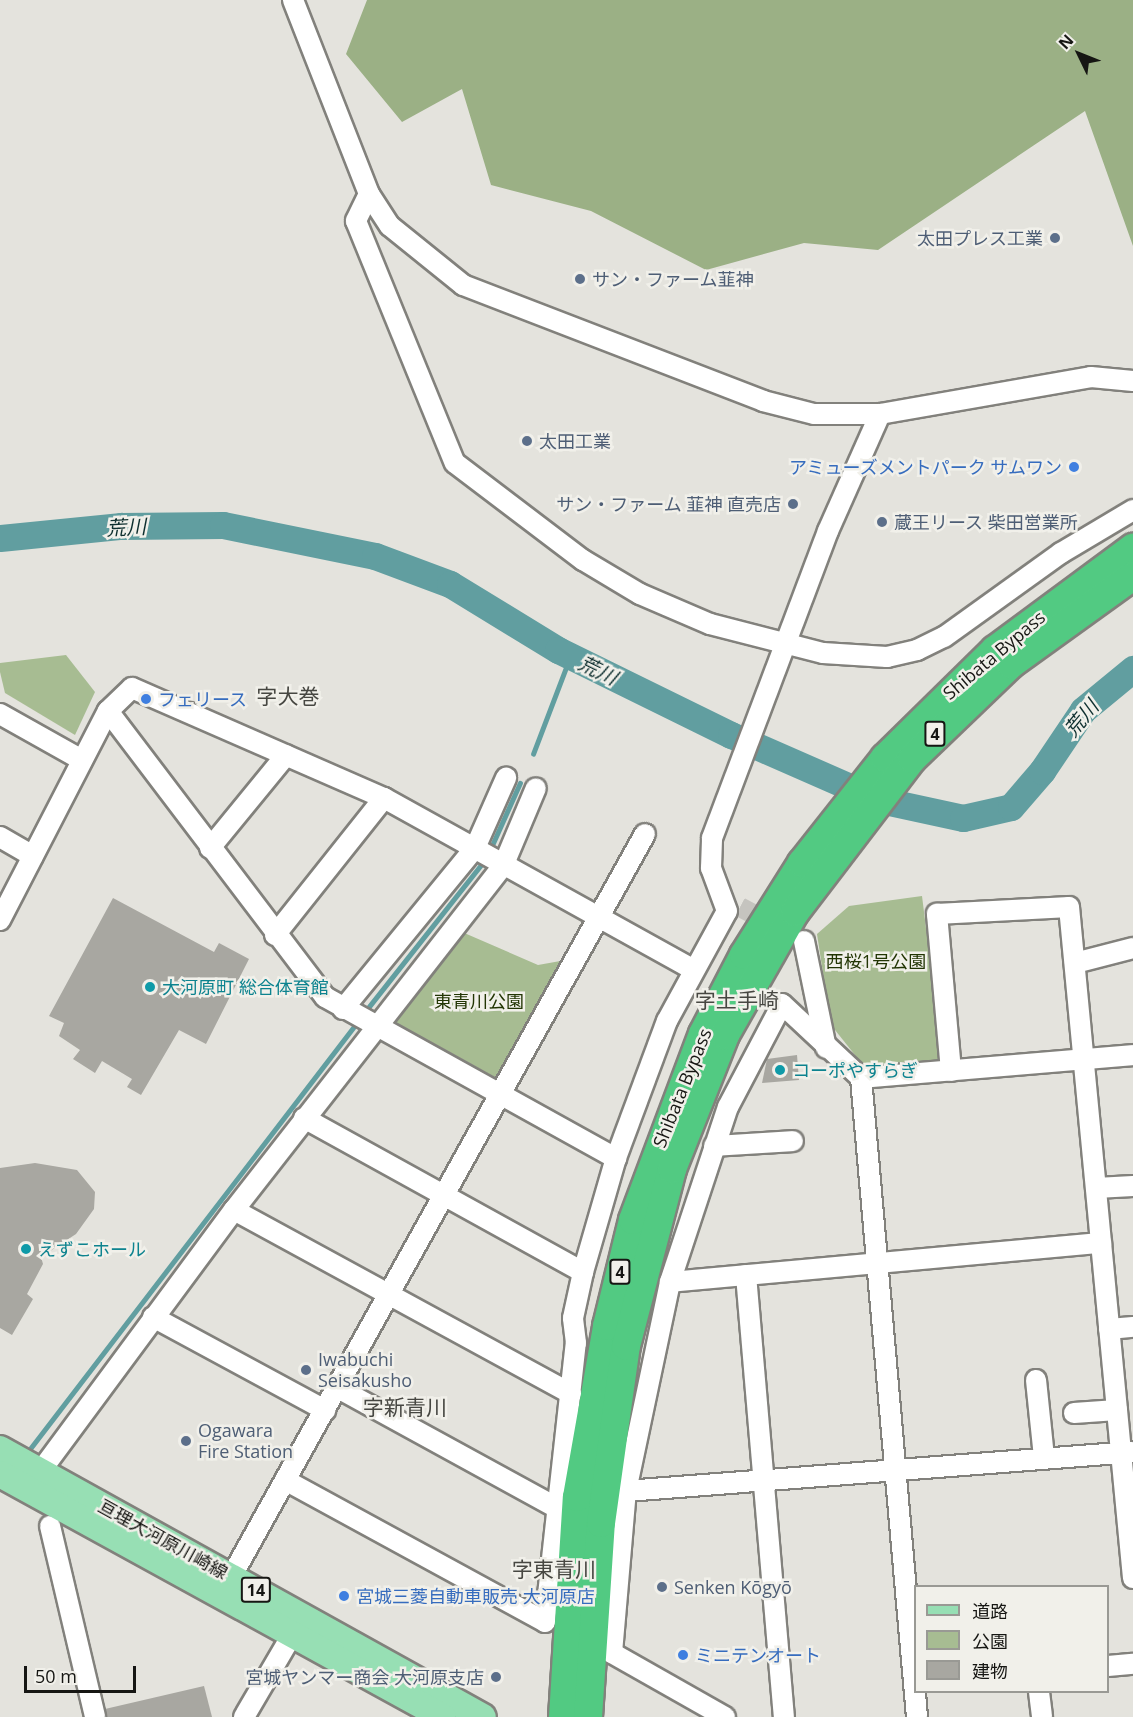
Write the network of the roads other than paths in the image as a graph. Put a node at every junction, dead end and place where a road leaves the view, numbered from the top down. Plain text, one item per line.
1 (293, 0) edge
2 (369, 194) junction
3 (1133, 381) edge
4 (880, 414) junction
5 (1133, 510) edge
6 (1133, 548) edge
7 (1133, 576) edge
8 (786, 643) junction
9 (108, 711) junction
10 (0, 714) edge
11 (286, 755) junction
12 (82, 760) junction
13 (506, 778) dead end
14 (536, 789) dead end
15 (384, 798) junction
16 (645, 834) dead end
17 (0, 837) edge
18 (210, 848) junction
19 (478, 850) junction
20 (33, 856) junction
21 (501, 862) junction
22 (813, 866) junction
23 (599, 916) junction
24 (0, 920) edge
25 (275, 935) junction
26 (804, 941) dead end
27 (1133, 948) edge
28 (1075, 963) junction
29 (692, 969) junction
30 (346, 1011) junction
31 (371, 1025) junction
32 (826, 1048) junction
33 (1133, 1055) edge
34 (1084, 1059) junction
35 (951, 1071) junction
36 (861, 1078) junction
37 (499, 1095) junction
38 (304, 1118) junction
39 (793, 1141) dead end
40 (714, 1146) junction
41 (616, 1158) junction
42 (1133, 1186) edge
43 (1096, 1188) junction
44 (443, 1196) junction
45 (234, 1210) junction
46 (1101, 1243) junction
47 (878, 1263) junction
48 (583, 1272) junction
49 (746, 1275) junction
50 (670, 1282) junction
51 (389, 1294) junction
52 (153, 1317) junction
53 (1133, 1327) edge
54 (1109, 1329) junction
55 (1036, 1380) dead end
56 (338, 1388) junction
57 (571, 1394) junction
58 (325, 1410) junction
59 (1117, 1410) junction
60 (1074, 1413) dead end
61 (1127, 1452) edge
62 (1044, 1458) junction
63 (16, 1466) edge
64 (896, 1470) junction
65 (285, 1480) junction
66 (761, 1480) junction
67 (626, 1491) junction
68 (555, 1507) junction
69 (50, 1526) dead end
70 (1132, 1567) edge
71 (226, 1586) junction
72 (292, 1635) junction
73 (1133, 1664) edge
74 (1109, 1666) edge
75 (914, 1671) edge
76 (916, 1693) edge
77 (1039, 1693) edge
78 (95, 1717) edge
79 (244, 1717) edge
80 (443, 1717) edge
81 (483, 1717) edge
82 (563, 1717) edge
83 (588, 1717) edge
84 (725, 1717) edge
85 (784, 1717) edge
86 (917, 1717) edge
87 (1042, 1717) edge

1 - 2 street
2 - 4 street
2 - 8 street
3 - 4 street
4 - 8 street
5 - 8 street
6 - 22 highway, Shibata Bypass / 4
7 - 22 highway, Shibata Bypass / 4
8 - 29 street
9 - 11 street
9 - 12 street
9 - 18 street
10 - 12 street
11 - 15 street
11 - 18 street
12 - 20 street
13 - 19 street
14 - 21 street
15 - 19 street
15 - 25 street
16 - 23 street
17 - 20 street
18 - 25 street
19 - 21 street
19 - 30 street
20 - 24 street
21 - 23 street
21 - 31 street
22 - 82 highway, Shibata Bypass / 4
22 - 83 highway, Shibata Bypass / 4
23 - 29 street
23 - 37 street
25 - 30 street
26 - 32 street
27 - 28 street
28 - 34 street
28 - 35 street
29 - 41 street
30 - 31 street
31 - 37 street
31 - 38 street
32 - 36 street
32 - 40 street
33 - 34 street
34 - 35 street
34 - 43 street
35 - 36 street
36 - 47 street
37 - 41 street
37 - 44 street
38 - 44 street
38 - 45 street
39 - 40 street
40 - 50 street
41 - 48 street
42 - 43 street
43 - 46 street
44 - 48 street
44 - 51 street
45 - 51 street
45 - 52 street
46 - 47 street
46 - 54 street
47 - 49 street
47 - 64 street
48 - 57 street
49 - 50 street
49 - 66 street
50 - 67 street
51 - 56 street
51 - 57 street
52 - 58 street
52 - 63 street
53 - 54 street
54 - 59 street
55 - 62 street
56 - 58 street
56 - 68 street
57 - 68 street
58 - 65 street
59 - 60 street
59 - 61 street
61 - 62 street
61 - 70 street
62 - 64 street
63 - 71 main road, 亘理大河原川崎線 / 14
64 - 66 street
64 - 75 street
65 - 68 street
65 - 71 street
66 - 67 street
66 - 85 street
67 - 84 street
69 - 78 street
71 - 72 main road, 亘理大河原川崎線 / 14
71 - 81 main road, 亘理大河原川崎線 / 14
72 - 79 street
72 - 80 main road, 亘理大河原川崎線 / 14
73 - 74 street
76 - 86 street
77 - 87 street

